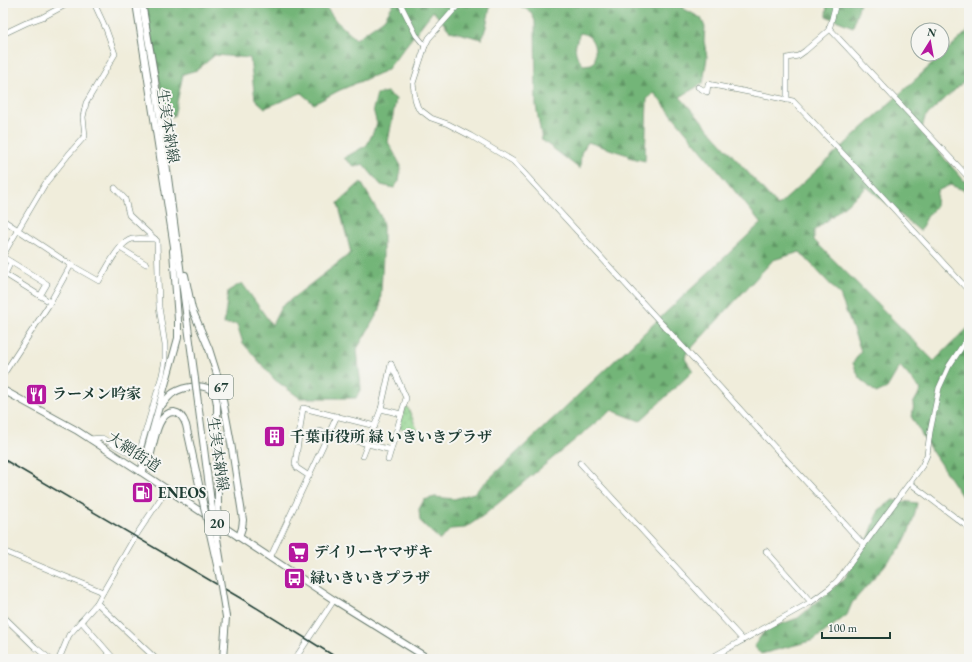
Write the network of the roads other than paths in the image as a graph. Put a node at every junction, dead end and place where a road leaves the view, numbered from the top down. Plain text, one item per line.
1 (69, 3) edge
2 (94, 3) edge
3 (136, 3) edge
4 (142, 3) edge
5 (400, 3) edge
6 (460, 3) edge
7 (836, 3) edge
8 (3, 28) edge
9 (829, 28) junction
10 (3, 33) edge
11 (425, 46) junction
12 (698, 87) dead end
13 (787, 100) junction
14 (969, 178) edge
15 (115, 188) dead end
16 (3, 220) edge
17 (18, 230) junction
18 (155, 239) junction
19 (175, 241) junction
20 (120, 248) junction
21 (3, 256) edge
22 (11, 262) junction
23 (146, 264) dead end
24 (71, 265) junction
25 (969, 291) edge
26 (40, 296) junction
27 (50, 302) junction
28 (969, 336) edge
29 (3, 375) edge
30 (3, 390) edge
31 (159, 408) junction
32 (381, 409) junction
33 (401, 414) junction
34 (337, 416) junction
35 (375, 426) junction
36 (319, 431) dead end
37 (329, 435) junction
38 (90, 439) junction
39 (368, 444) junction
40 (391, 450) junction
41 (363, 456) dead end
42 (388, 460) dead end
43 (580, 463) dead end
44 (141, 472) junction
45 (308, 476) junction
46 (910, 483) junction
47 (167, 489) junction
48 (969, 528) edge
49 (240, 538) junction
50 (864, 546) junction
51 (3, 551) edge
52 (766, 551) dead end
53 (220, 557) junction
54 (270, 558) junction
55 (103, 592) junction
56 (334, 600) junction
57 (811, 602) junction
58 (97, 603) junction
59 (3, 616) edge
60 (226, 617) junction
61 (81, 621) junction
62 (743, 640) junction
63 (421, 654) junction
64 (50, 659) edge
65 (59, 659) edge
66 (114, 659) edge
67 (156, 659) edge
68 (223, 659) edge
69 (295, 659) edge
70 (416, 659) edge
71 (429, 659) edge
72 (709, 659) edge

1 - 10 street
2 - 17 street
3 - 19 main road, 生実本納線 / 67
4 - 19 main road, 生実本納線 / 67
5 - 11 street
6 - 11 street
7 - 9 street
8 - 10 street
9 - 13 street
9 - 14 street
11 - 50 street
12 - 13 street
13 - 25 street
15 - 18 street
16 - 17 street
17 - 21 street
17 - 24 street
18 - 20 street
18 - 38 street
19 - 31 main road, 67
19 - 49 main road, 67
19 - 53 main road, 生実本納線 / 67, bridge
20 - 23 street
20 - 24 street
21 - 22 street
22 - 26 street
22 - 26 street
24 - 27 street
26 - 27 street
27 - 29 street
28 - 46 street
30 - 38 main road, 大網街道 / 20
31 - 44 main road, 67
31 - 53 main road, 67, bridge
32 - 33 street
32 - 33 street
32 - 35 street
33 - 40 street
34 - 35 street
34 - 37 street
34 - 45 street
35 - 39 street
36 - 37 street
37 - 39 street
37 - 45 street
38 - 44 main road, 大網街道 / 20
39 - 40 street
39 - 41 street
40 - 42 street
43 - 62 street
44 - 47 main road, 大網街道 / 20
44 - 60 main road, bridge
45 - 54 street
46 - 48 street
46 - 50 street
47 - 49 main road, 大網街道 / 20
47 - 55 street
49 - 54 main road, 大網街道 / 20
50 - 57 street
51 - 55 street
52 - 57 street
53 - 60 main road, 生実本納線 / 67, bridge
54 - 56 main road, 大網街道 / 20
55 - 58 street
56 - 63 main road, 大網街道 / 20
56 - 69 street
57 - 62 street
58 - 61 street
58 - 67 street
59 - 64 street
60 - 68 main road, 生実本納線 / 67
61 - 65 street
61 - 66 street
62 - 72 street
63 - 70 street
63 - 71 main road, 大網街道 / 20

